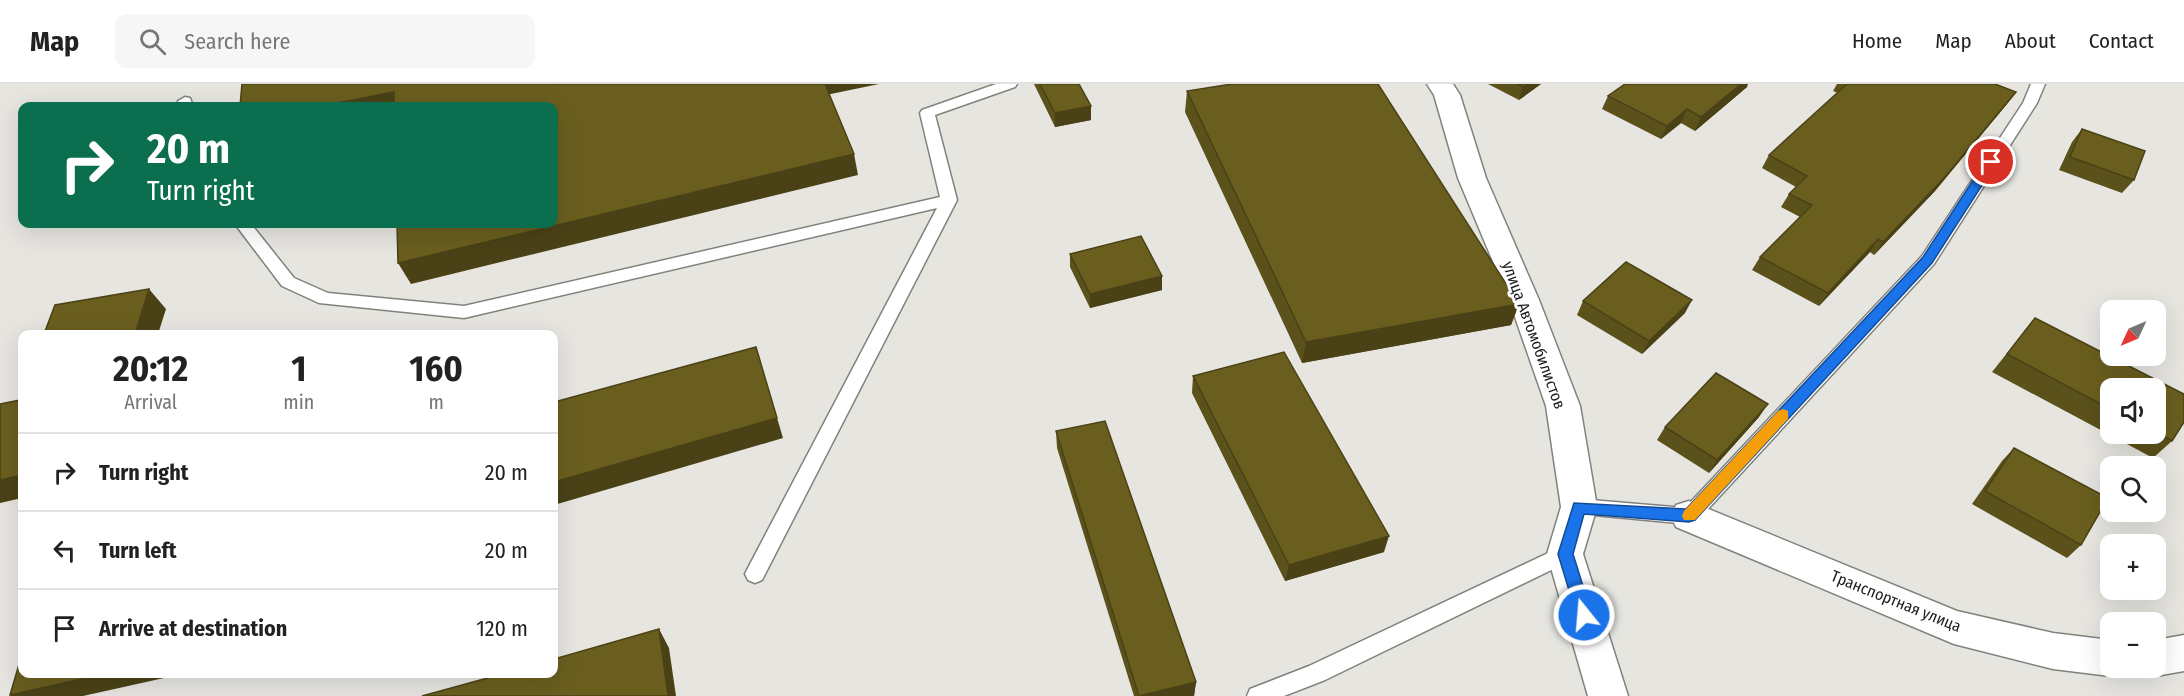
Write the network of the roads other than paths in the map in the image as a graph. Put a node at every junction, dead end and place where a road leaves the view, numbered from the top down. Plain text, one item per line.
1 (1010, 84) edge
2 (1440, 84) edge
3 (2038, 84) edge
4 (976, 90) edge
5 (949, 200) junction
6 (246, 228) edge
7 (1579, 507) junction
8 (1689, 516) junction
9 (1565, 554) junction
10 (755, 574) dead end
11 (2184, 652) edge
12 (2166, 656) edge
13 (2100, 657) edge
14 (1258, 696) edge
15 (1608, 696) edge

1 - 4 lane
2 - 7 street, улица Автомобилистов
3 - 8 lane
4 - 5 lane
5 - 6 lane
5 - 10 lane
7 - 8 lane
7 - 9 street, улица Автомобилистов
8 - 13 street, Транспортная улица
9 - 14 lane
9 - 15 street
11 - 12 street

